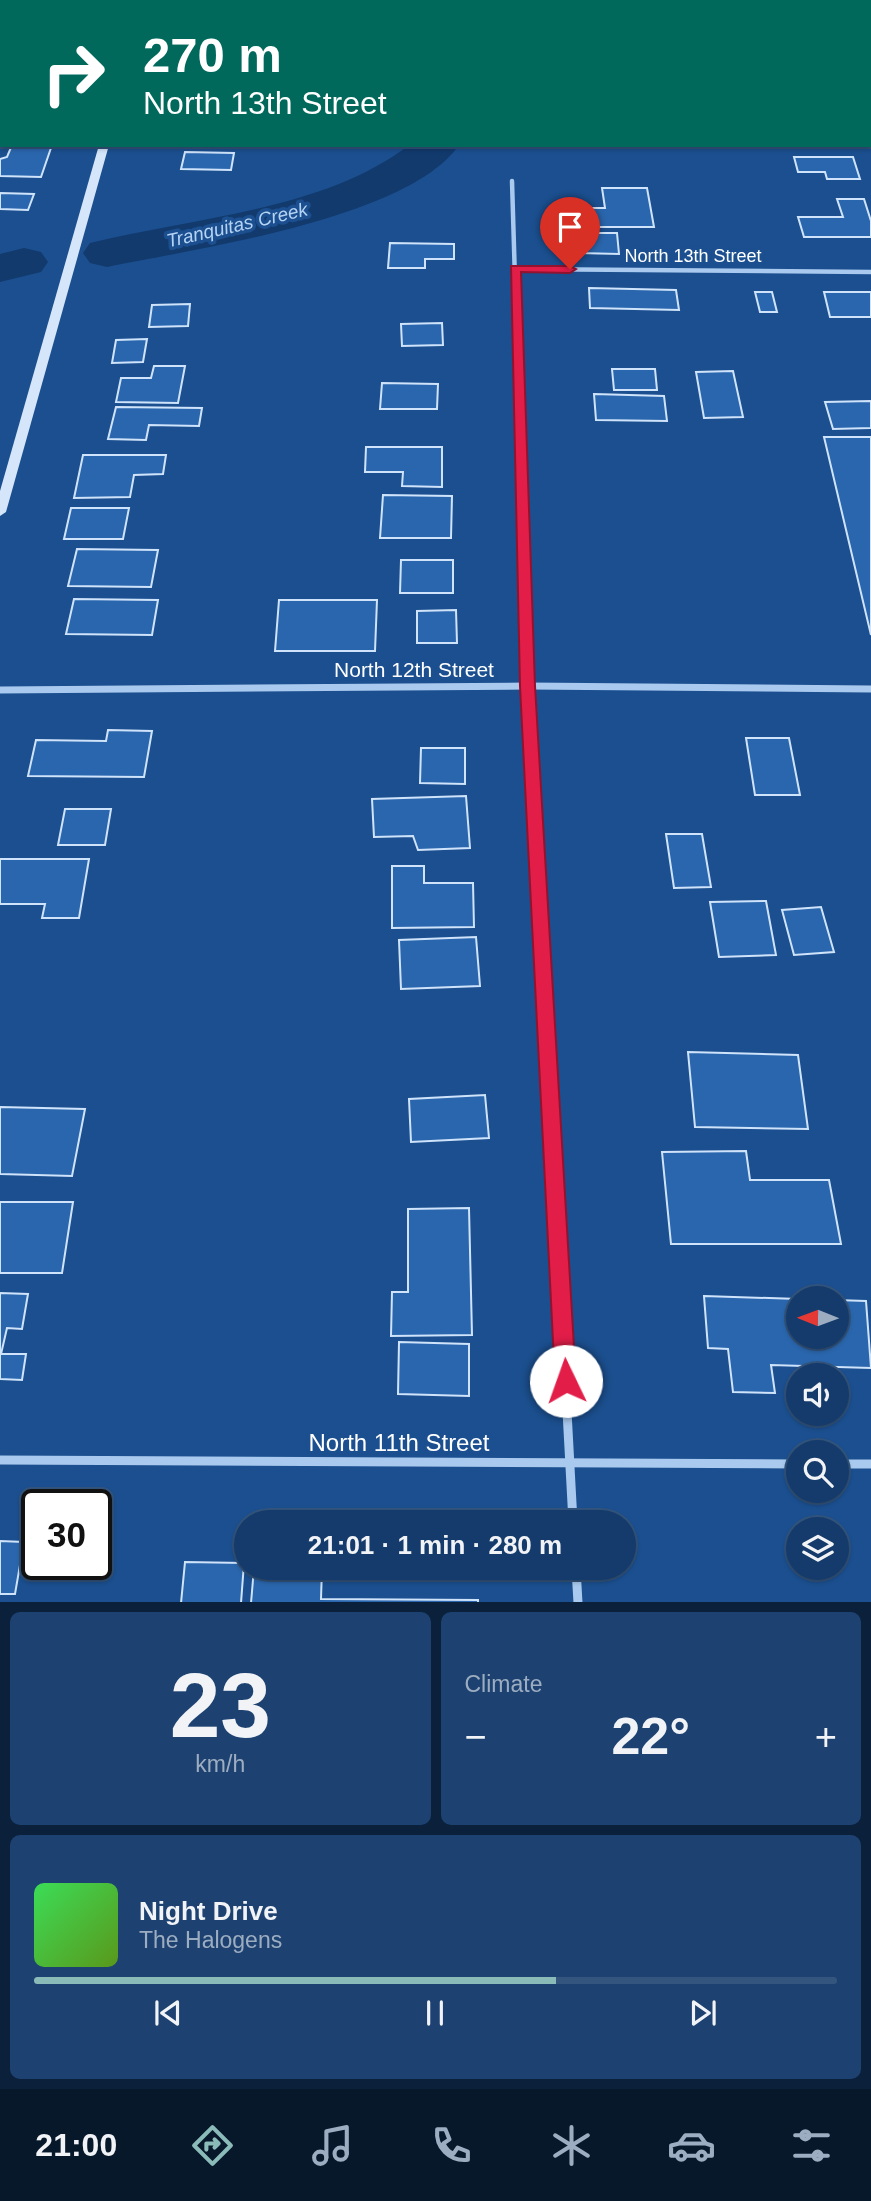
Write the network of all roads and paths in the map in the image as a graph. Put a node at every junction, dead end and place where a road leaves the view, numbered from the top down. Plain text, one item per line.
1 (103, 147) edge
2 (512, 181) dead end
3 (515, 269) junction
4 (871, 271) edge
5 (0, 512) edge
6 (528, 686) junction
7 (871, 689) edge
8 (0, 690) edge
9 (0, 1460) edge
10 (570, 1464) junction
11 (786, 1464) edge
12 (849, 1464) edge
13 (871, 1464) edge
14 (572, 1510) edge
15 (577, 1580) edge
16 (578, 1602) edge

1 - 5 street
2 - 3 street
3 - 4 street, North 13th Street
3 - 6 street
6 - 7 street, North 12th Street
6 - 8 street, North 12th Street
6 - 10 street
9 - 10 street, North 11th Street
10 - 11 street, North 11th Street
10 - 14 street
12 - 13 street
15 - 16 street

